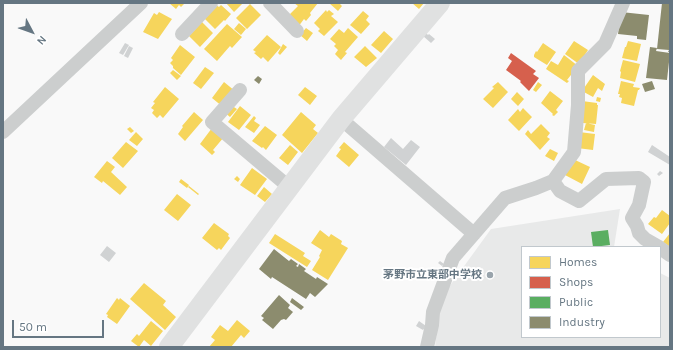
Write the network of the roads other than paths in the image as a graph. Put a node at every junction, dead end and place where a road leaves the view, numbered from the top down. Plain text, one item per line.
1 (141, 3) edge
2 (211, 3) edge
3 (270, 3) edge
4 (440, 3) edge
5 (623, 3) edge
6 (297, 30) dead end
7 (182, 34) dead end
8 (240, 90) dead end
9 (340, 119) junction
10 (3, 132) edge
11 (553, 181) junction
12 (288, 187) junction
13 (474, 234) junction
14 (658, 246) edge
15 (661, 248) edge
16 (670, 255) edge
17 (169, 347) edge
18 (427, 347) edge

1 - 10 street
2 - 7 street
3 - 6 street
4 - 9 street
5 - 11 street
8 - 12 street
9 - 12 street
9 - 13 street
11 - 13 street
11 - 14 street
12 - 17 street
13 - 18 street
15 - 16 street

